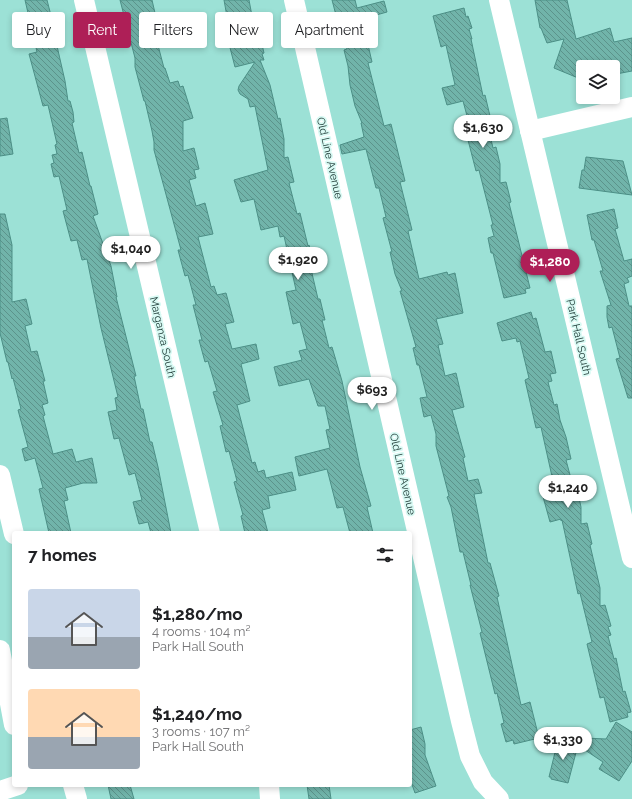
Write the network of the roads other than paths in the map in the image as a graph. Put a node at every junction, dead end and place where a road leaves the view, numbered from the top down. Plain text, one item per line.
1 (84, 0) edge
2 (294, 0) edge
3 (499, 0) edge
4 (632, 107) edge
5 (530, 131) junction
6 (0, 475) edge
7 (13, 531) edge
8 (210, 531) edge
9 (632, 558) edge
10 (0, 650) edge
11 (12, 714) edge
12 (73, 787) edge
13 (269, 787) edge
14 (76, 799) edge
15 (270, 799) edge
16 (499, 799) edge

1 - 8 street, Marganza South
2 - 16 street, Old Line Avenue
3 - 5 street, Park Hall South
4 - 5 street
5 - 9 street, Park Hall South
6 - 7 street
10 - 11 street
12 - 14 street
13 - 15 street

